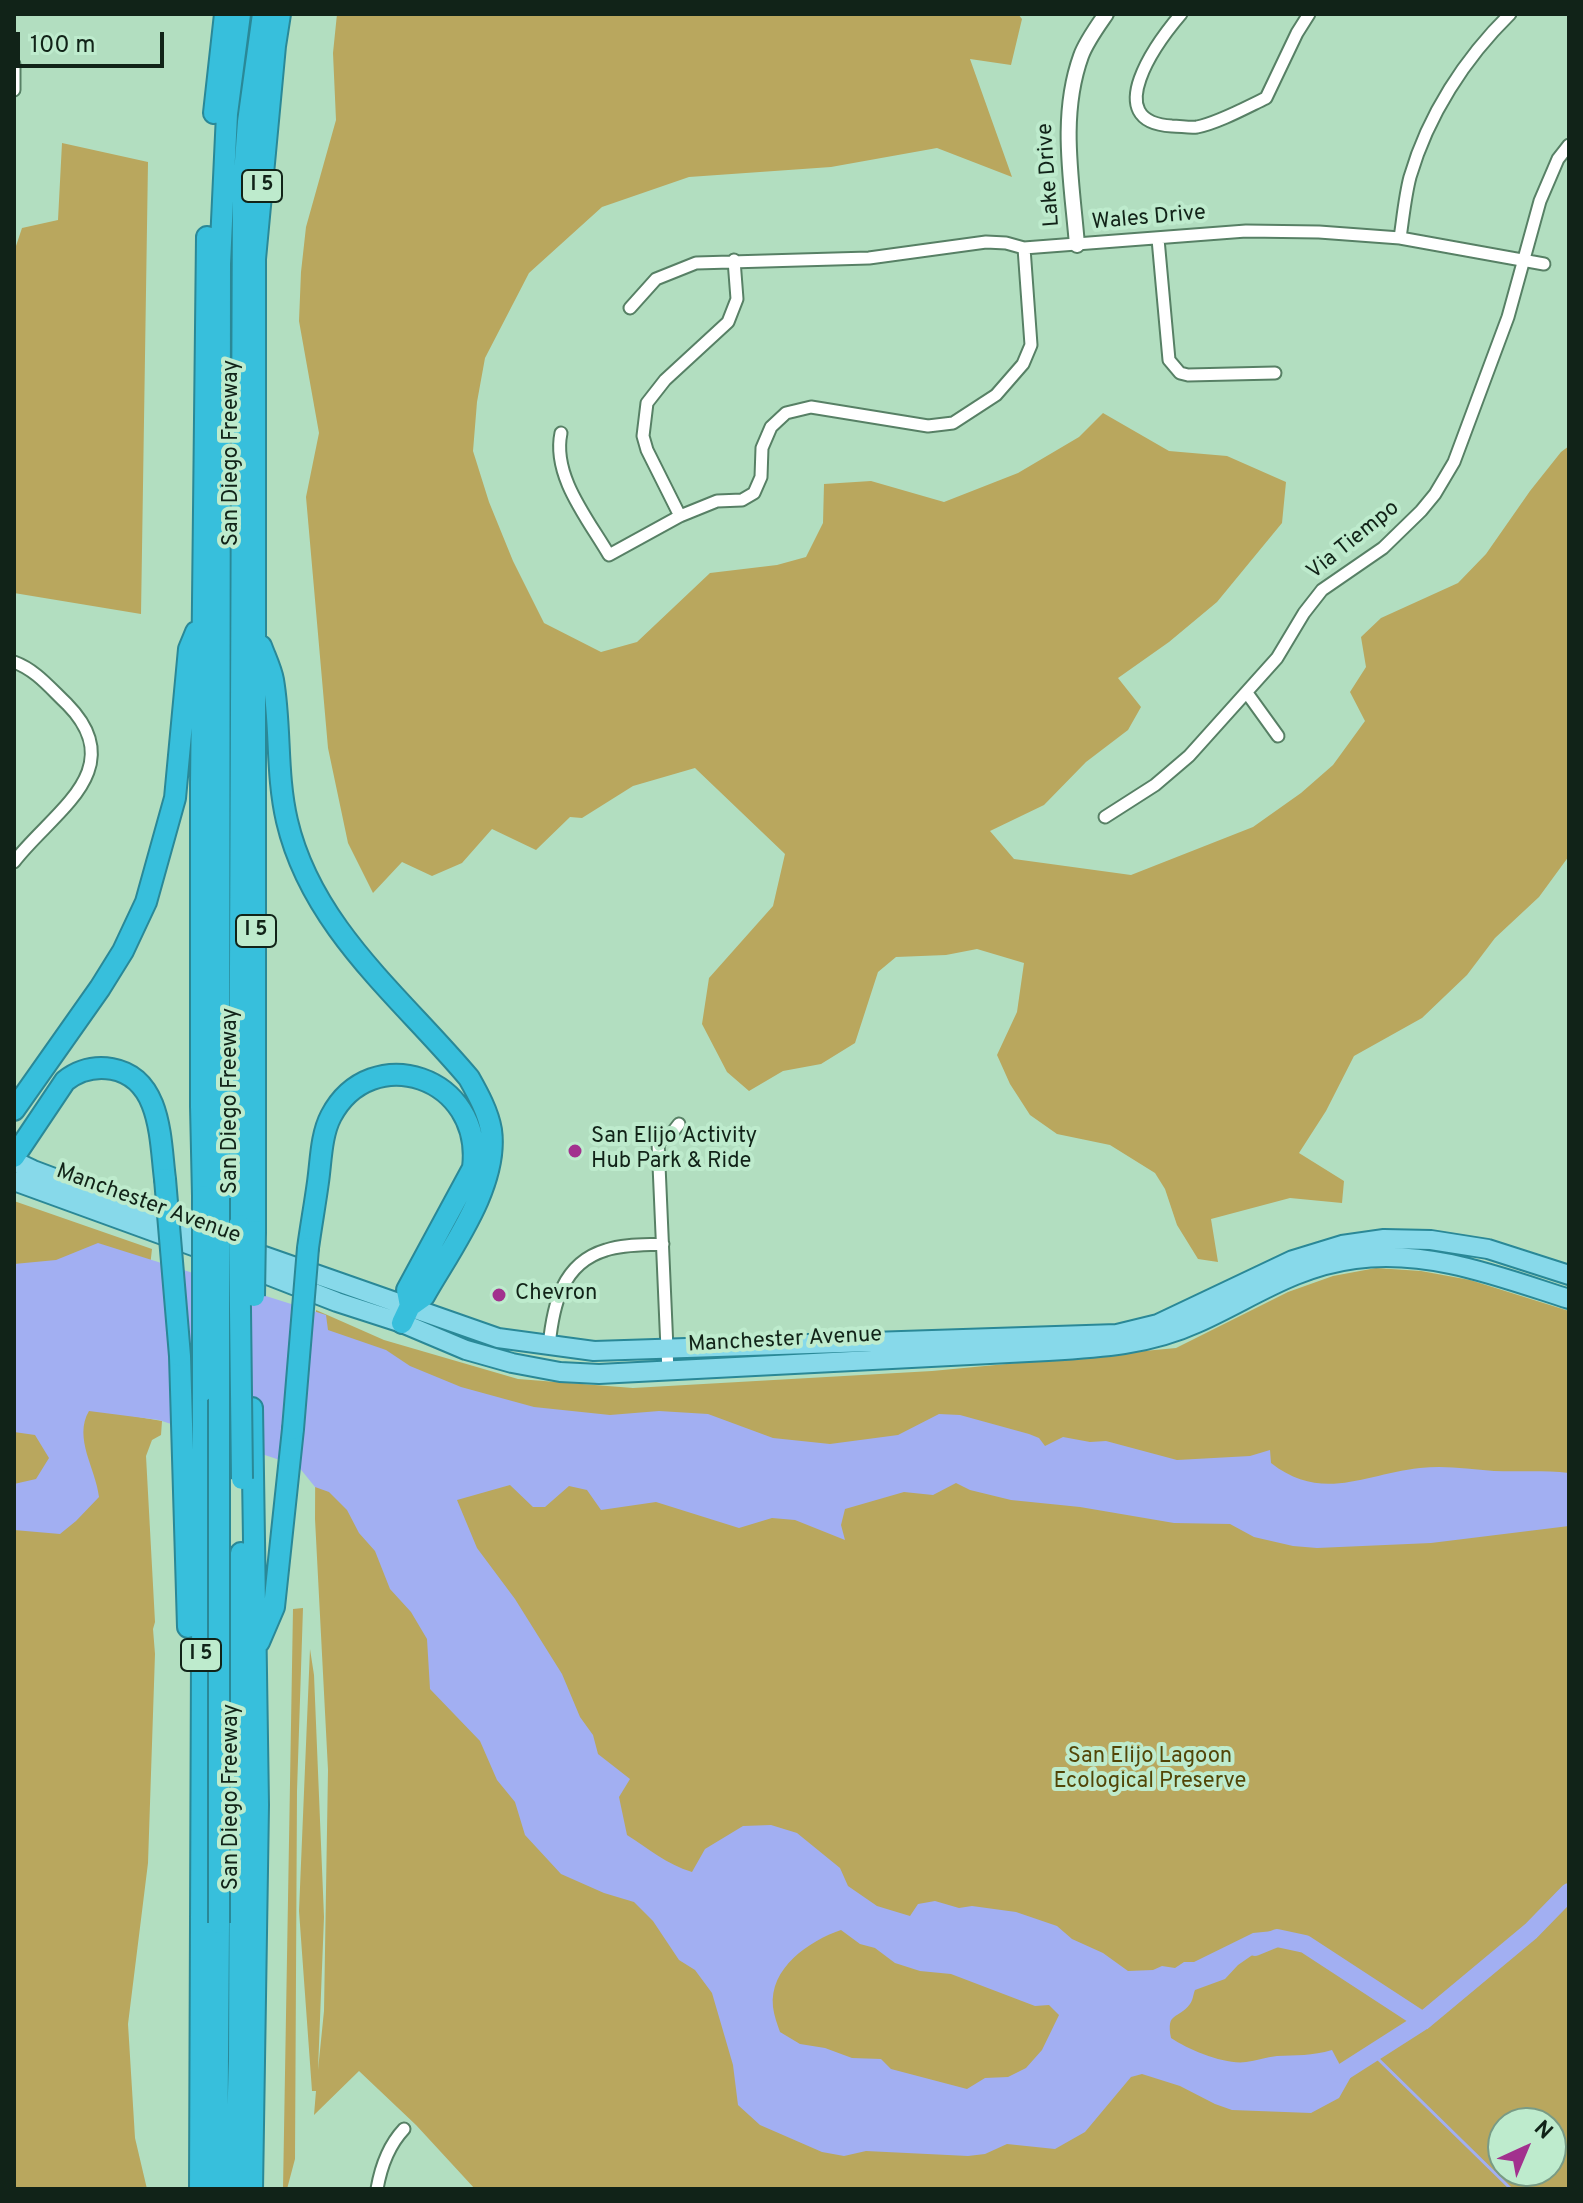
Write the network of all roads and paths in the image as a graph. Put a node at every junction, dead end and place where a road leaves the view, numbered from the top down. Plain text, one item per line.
1 (225, 14) edge
2 (240, 14) edge
3 (263, 14) edge
4 (280, 14) edge
5 (1106, 14) edge
6 (1181, 14) edge
7 (1309, 14) edge
8 (1510, 14) edge
9 (14, 64) edge
10 (14, 90) edge
11 (1569, 145) edge
12 (1400, 238) junction
13 (1158, 239) junction
14 (1077, 245) junction
15 (1024, 248) junction
16 (734, 260) junction
17 (1526, 262) junction
18 (1544, 264) dead end
19 (630, 308) dead end
20 (1275, 373) dead end
21 (561, 433) dead end
22 (680, 516) junction
23 (203, 613) junction
24 (256, 631) junction
25 (14, 662) edge
26 (1247, 693) junction
27 (1278, 736) dead end
28 (1105, 817) dead end
29 (14, 862) edge
30 (14, 1110) edge
31 (679, 1124) dead end
32 (14, 1159) edge
33 (14, 1181) edge
34 (211, 1197) junction
35 (247, 1228) junction
36 (663, 1244) junction
37 (1569, 1275) edge
38 (1569, 1299) edge
39 (406, 1314) junction
40 (549, 1346) junction
41 (667, 1347) junction
42 (668, 1372) junction
43 (248, 1480) junction
44 (256, 1650) junction
45 (209, 1921) junction
46 (404, 2129) dead end
47 (200, 2189) edge
48 (217, 2189) edge
49 (235, 2189) edge
50 (252, 2189) edge
51 (377, 2189) edge

1 - 23 highway, San Diego Freeway / I 5
2 - 34 highway
3 - 35 highway
4 - 24 highway, San Diego Freeway / I 5
5 - 14 street, Lake Drive
6 - 7 street
8 - 12 street
9 - 10 street
11 - 17 street, Via Tiempo
12 - 13 street, Wales Drive
12 - 17 street, Wales Drive
13 - 14 street, Wales Drive
13 - 20 street
14 - 15 street, Wales Drive
15 - 16 street, Wales Drive
15 - 22 street
16 - 19 street, Wales Drive
16 - 22 street
17 - 18 street, Wales Drive
17 - 26 street, Via Tiempo
21 - 22 street
23 - 30 highway
23 - 34 highway, San Diego Freeway / I 5
24 - 35 highway, San Diego Freeway / I 5
24 - 39 highway
25 - 29 street
26 - 27 street
26 - 28 street, Via Tiempo
31 - 36 street
32 - 39 main road, Manchester Avenue
32 - 45 highway, bridge
33 - 39 main road, Manchester Avenue
34 - 45 highway, San Diego Freeway / I 5, bridge
35 - 43 highway, San Diego Freeway / I 5, bridge
36 - 40 street
36 - 41 street
37 - 41 main road, Manchester Avenue
38 - 42 main road, Manchester Avenue
39 - 40 main road, Manchester Avenue
39 - 42 main road, Manchester Avenue
39 - 44 highway, bridge
40 - 41 main road, Manchester Avenue
41 - 42 street
43 - 44 highway, San Diego Freeway / I 5
43 - 49 highway
44 - 50 highway, San Diego Freeway / I 5
45 - 47 highway, San Diego Freeway / I 5
45 - 48 highway
46 - 51 street

